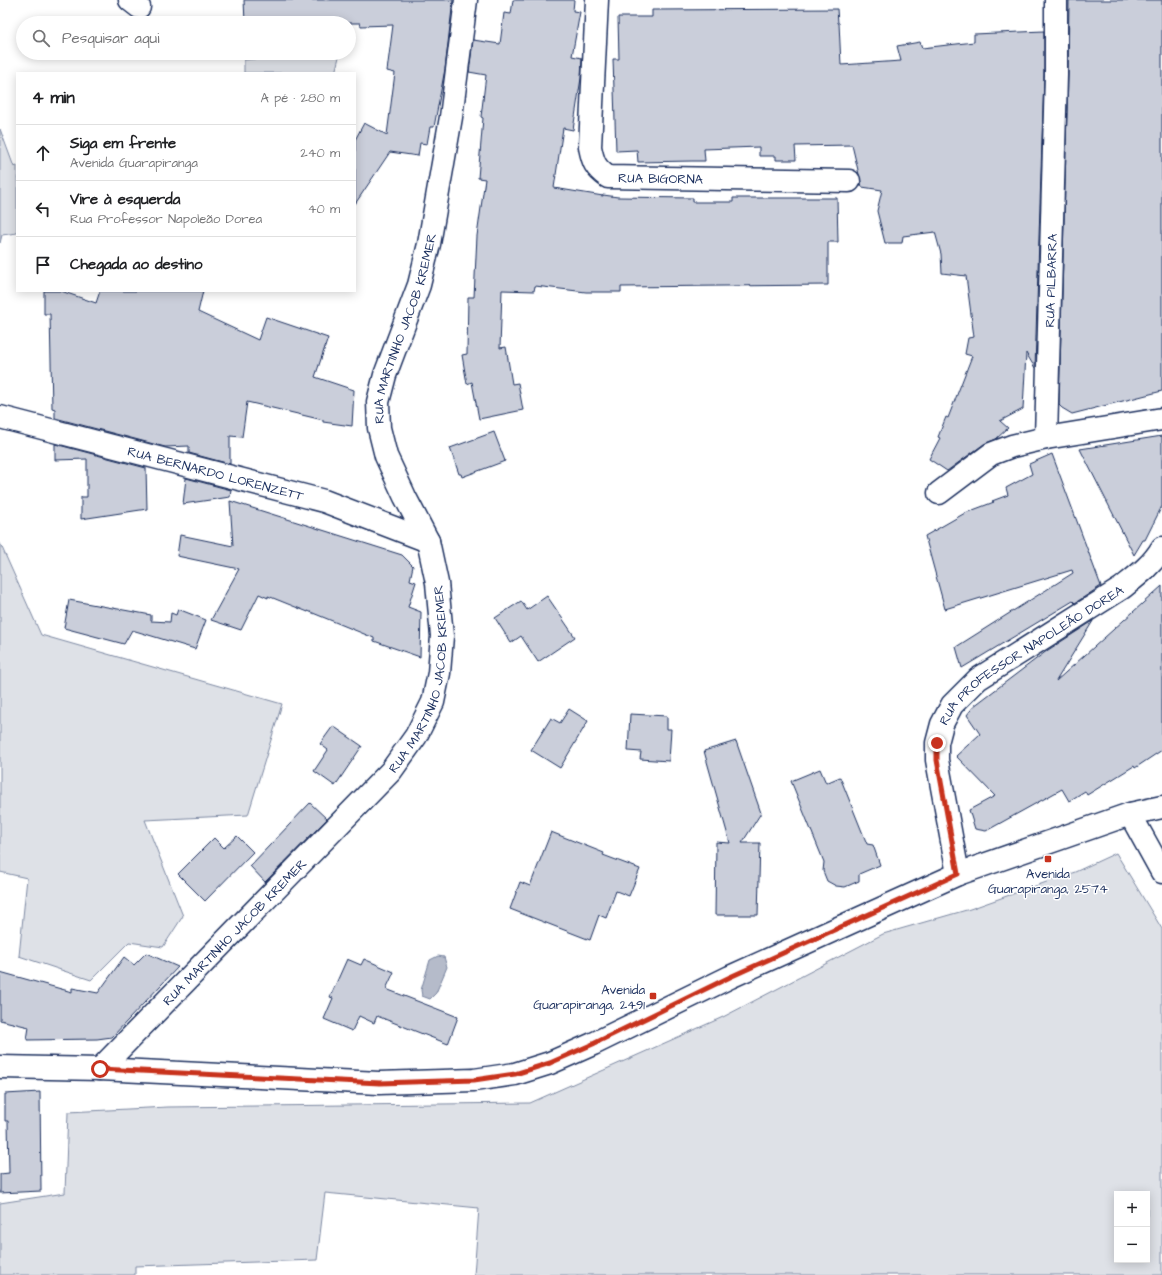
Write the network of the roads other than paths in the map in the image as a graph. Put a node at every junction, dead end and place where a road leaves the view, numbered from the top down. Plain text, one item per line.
1 (466, 0) edge
2 (597, 0) edge
3 (1056, 0) edge
4 (849, 181) dead end
5 (0, 417) edge
6 (1162, 419) edge
7 (1046, 438) junction
8 (939, 493) dead end
9 (428, 541) junction
10 (1162, 548) edge
11 (1162, 807) edge
12 (1130, 814) junction
13 (1162, 872) edge
14 (958, 874) junction
15 (0, 1067) edge
16 (100, 1069) junction

1 - 9 street, RUA MARTINHO JACOB KREMER
2 - 4 street, RUA BIGORNA
3 - 7 street, RUA PILBARRA
5 - 9 street, RUA BERNARDO LORENZETT
6 - 7 street
7 - 8 street
9 - 16 street, RUA MARTINHO JACOB KREMER
10 - 14 street, RUA PROFESSOR NAPOLEÃO DOREA
11 - 12 street
12 - 13 street
12 - 14 street
14 - 16 street
15 - 16 street

